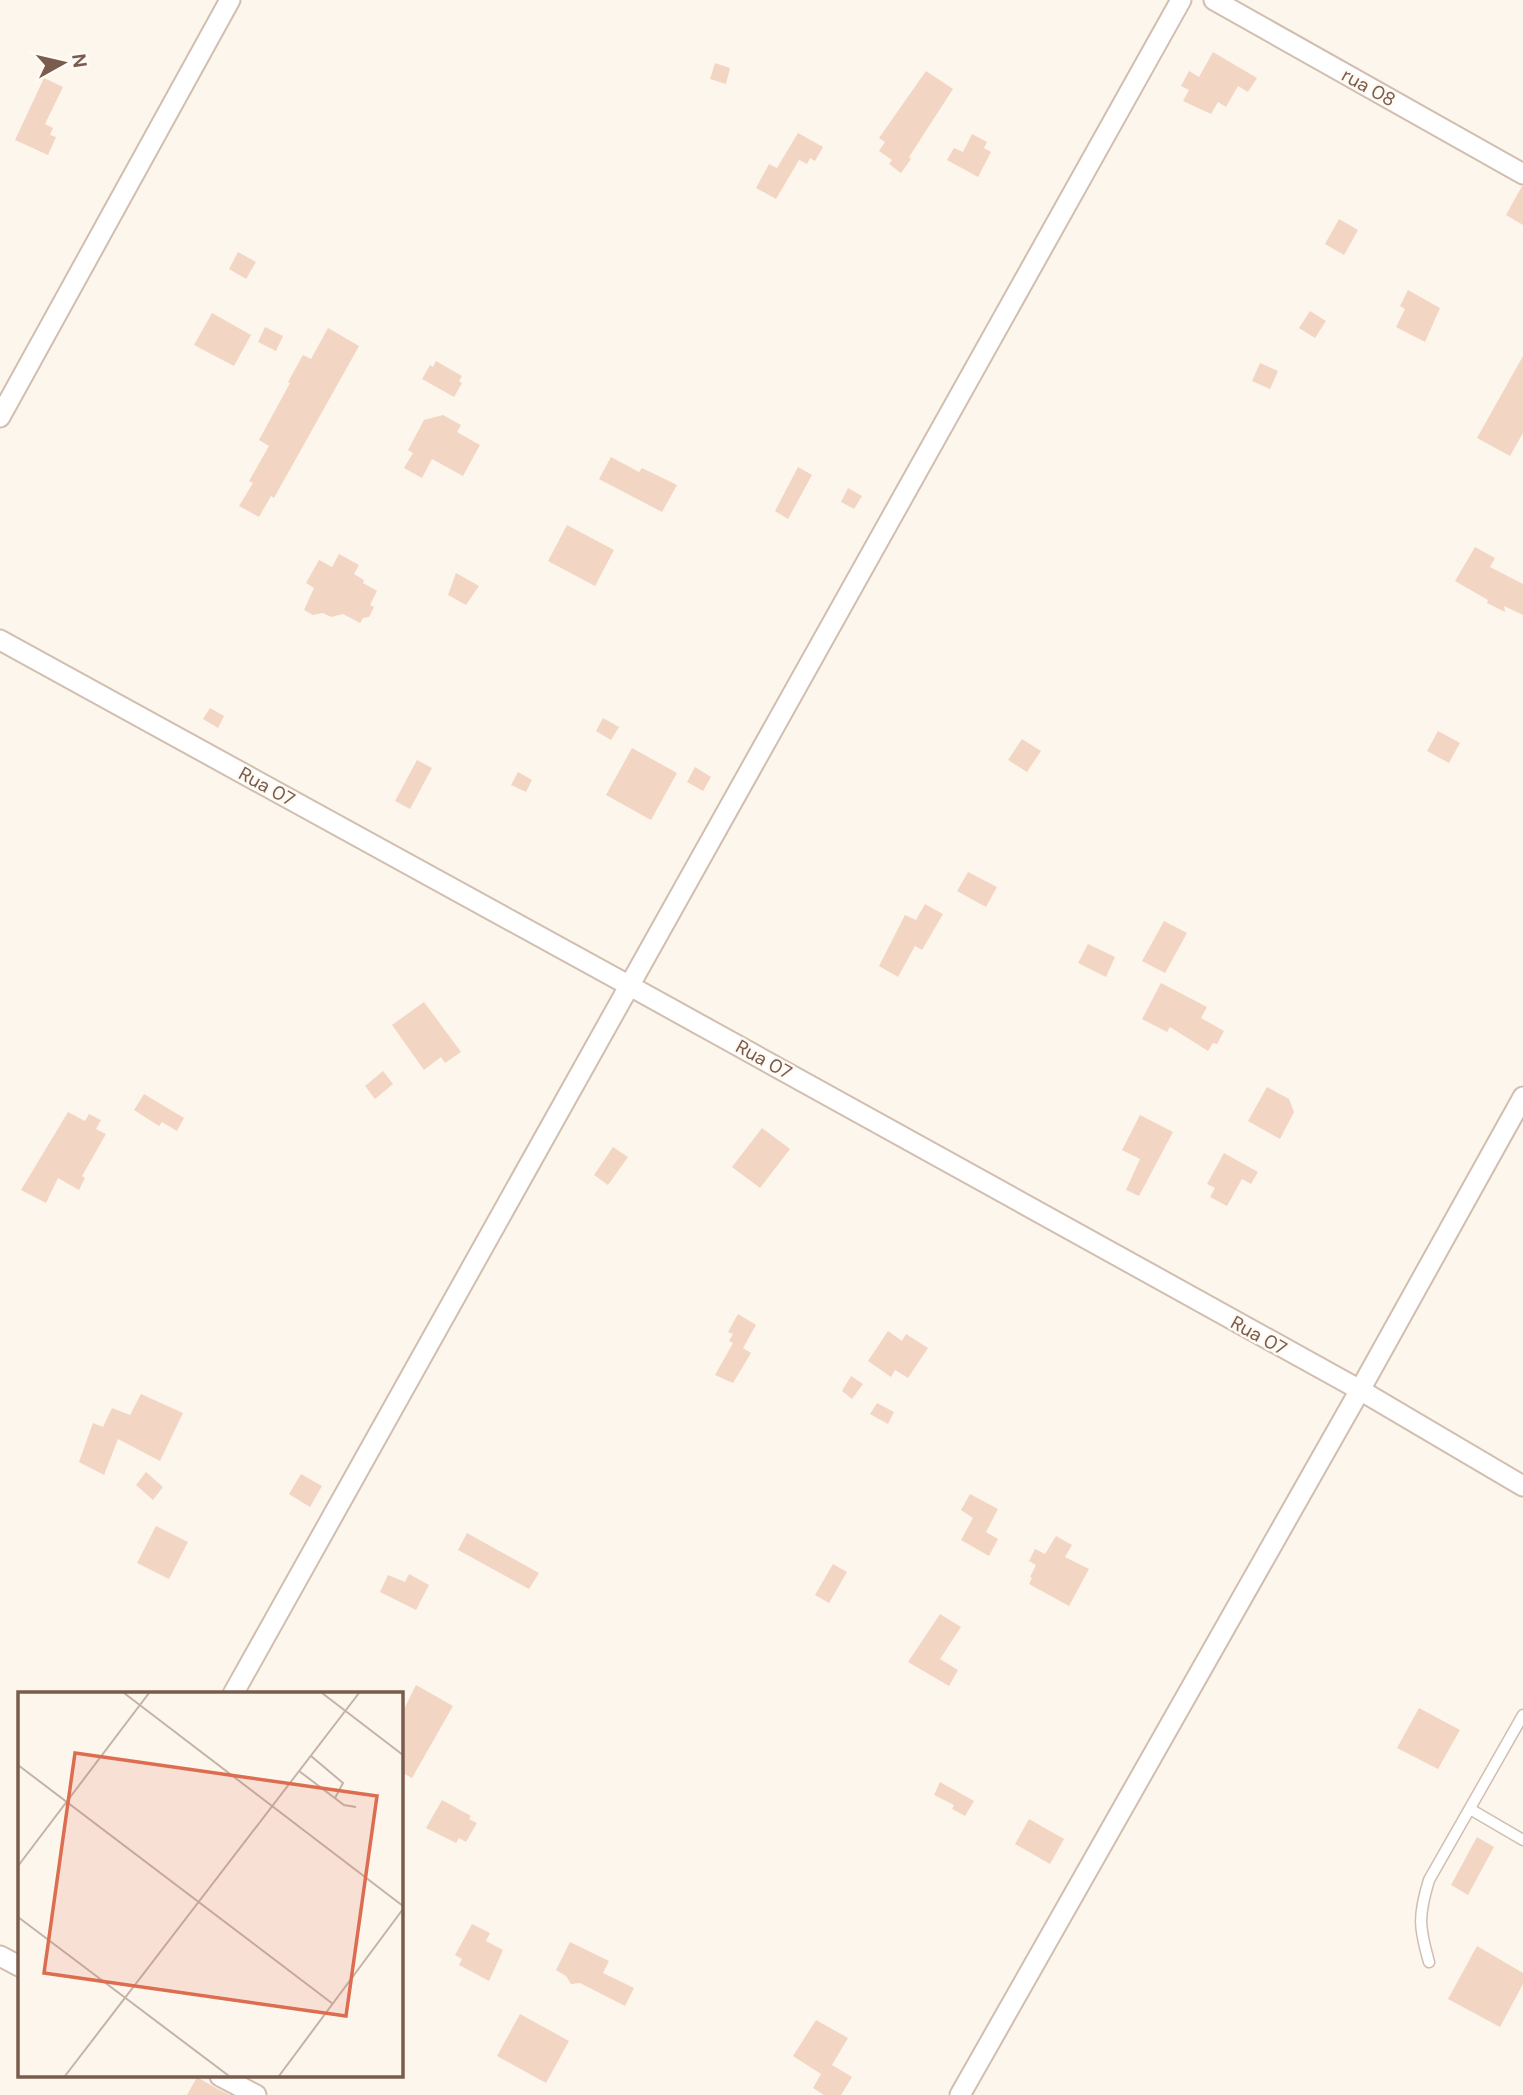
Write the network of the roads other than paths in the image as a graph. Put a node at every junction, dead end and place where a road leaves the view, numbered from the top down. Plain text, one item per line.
1 (230, 0) edge
2 (1181, 0) edge
3 (1214, 0) edge
4 (1523, 174) edge
5 (0, 417) edge
6 (0, 640) edge
7 (631, 986) junction
8 (1523, 1097) edge
9 (1360, 1390) junction
10 (1523, 1486) edge
11 (234, 1692) edge
12 (1523, 1715) edge
13 (1470, 1809) junction
14 (1523, 1840) edge
15 (0, 1956) edge
16 (1429, 1962) dead end
17 (18, 1965) edge
18 (224, 2078) edge
19 (256, 2095) edge
20 (960, 2095) edge

1 - 5 street
2 - 7 street
3 - 4 street, rua 08
6 - 7 street, Rua 07
7 - 9 street, Rua 07
7 - 11 street
8 - 9 street
9 - 10 street, Rua 07
9 - 20 street
12 - 13 lane
13 - 14 lane
13 - 16 lane
15 - 17 street
18 - 19 street

